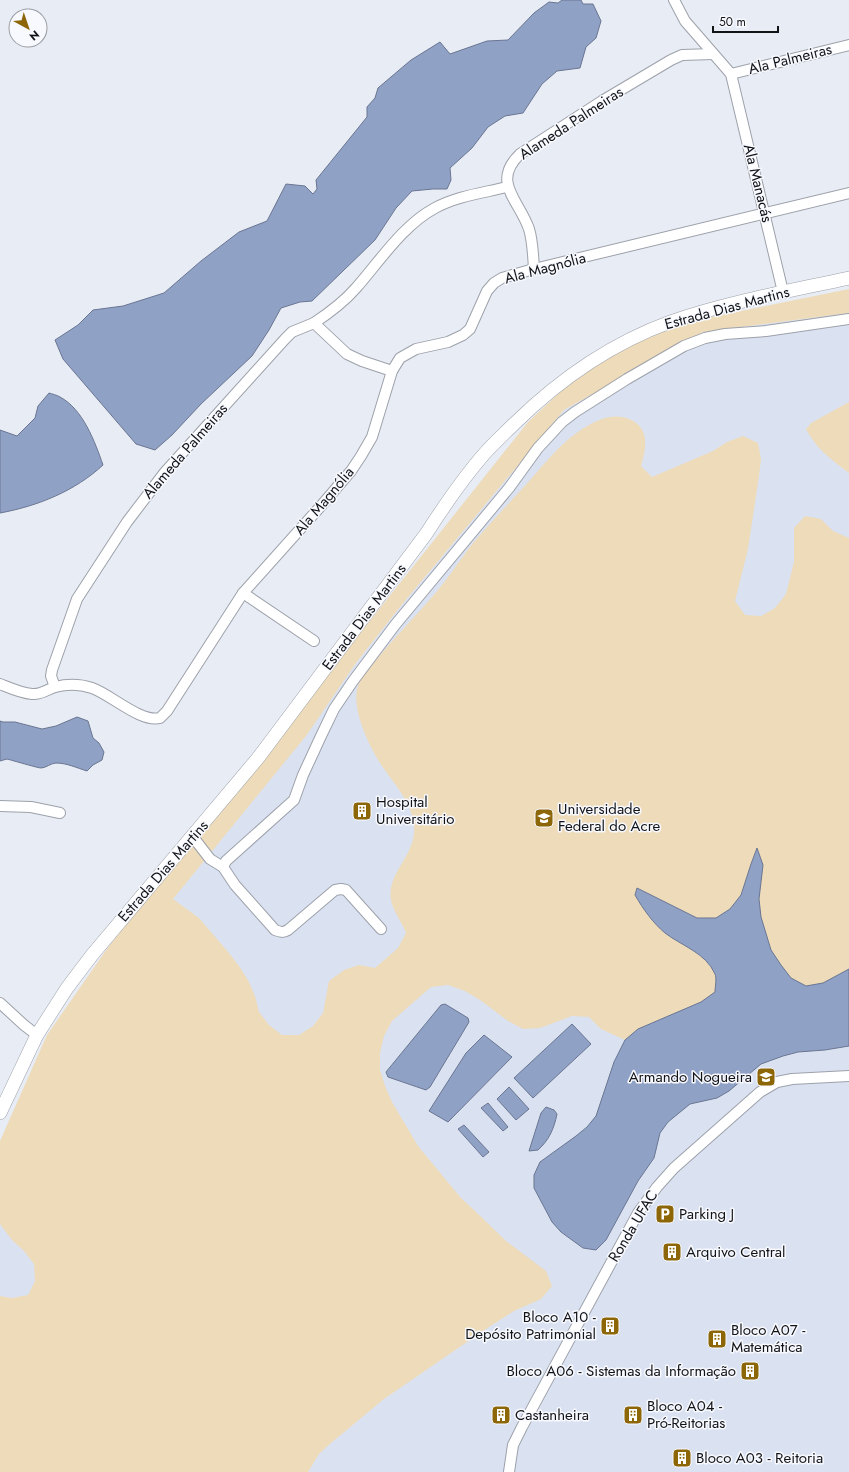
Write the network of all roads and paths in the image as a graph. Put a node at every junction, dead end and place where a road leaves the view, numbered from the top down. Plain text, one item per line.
1 (674, 0) edge
2 (849, 45) edge
3 (713, 54) junction
4 (731, 74) junction
5 (507, 187) junction
6 (849, 193) edge
7 (765, 214) junction
8 (534, 269) junction
9 (849, 278) edge
10 (783, 292) junction
11 (849, 319) edge
12 (314, 323) junction
13 (392, 371) junction
14 (243, 593) junction
15 (314, 641) dead end
16 (0, 684) edge
17 (55, 687) junction
18 (0, 806) edge
19 (60, 813) dead end
20 (192, 837) junction
21 (223, 867) junction
22 (381, 929) dead end
23 (0, 1003) edge
24 (38, 1034) junction
25 (849, 1076) edge
26 (0, 1113) edge
27 (509, 1472) edge

1 - 3 street
2 - 4 street, Ala Palmeiras
3 - 4 street
3 - 5 street, Alameda Palmeiras
4 - 7 street, Ala Manacás
5 - 8 street
5 - 12 street, Alameda Palmeiras
6 - 7 street, Ala Magnólia
7 - 8 street, Ala Magnólia
7 - 10 street, Ala Manacás
8 - 13 street, Ala Magnólia
9 - 10 street, Estrada Dias Martins
10 - 20 street, Estrada Dias Martins
11 - 21 street
12 - 13 street
12 - 17 street, Alameda Palmeiras
13 - 14 street, Ala Magnólia
14 - 15 street
14 - 17 street, Ala Magnólia
16 - 17 street, Ala Magnólia
18 - 19 street
20 - 21 street
20 - 24 street, Estrada Dias Martins
21 - 22 street
23 - 24 street
24 - 26 street, Estrada Dias Martins
25 - 27 street, Ronda UFAC

